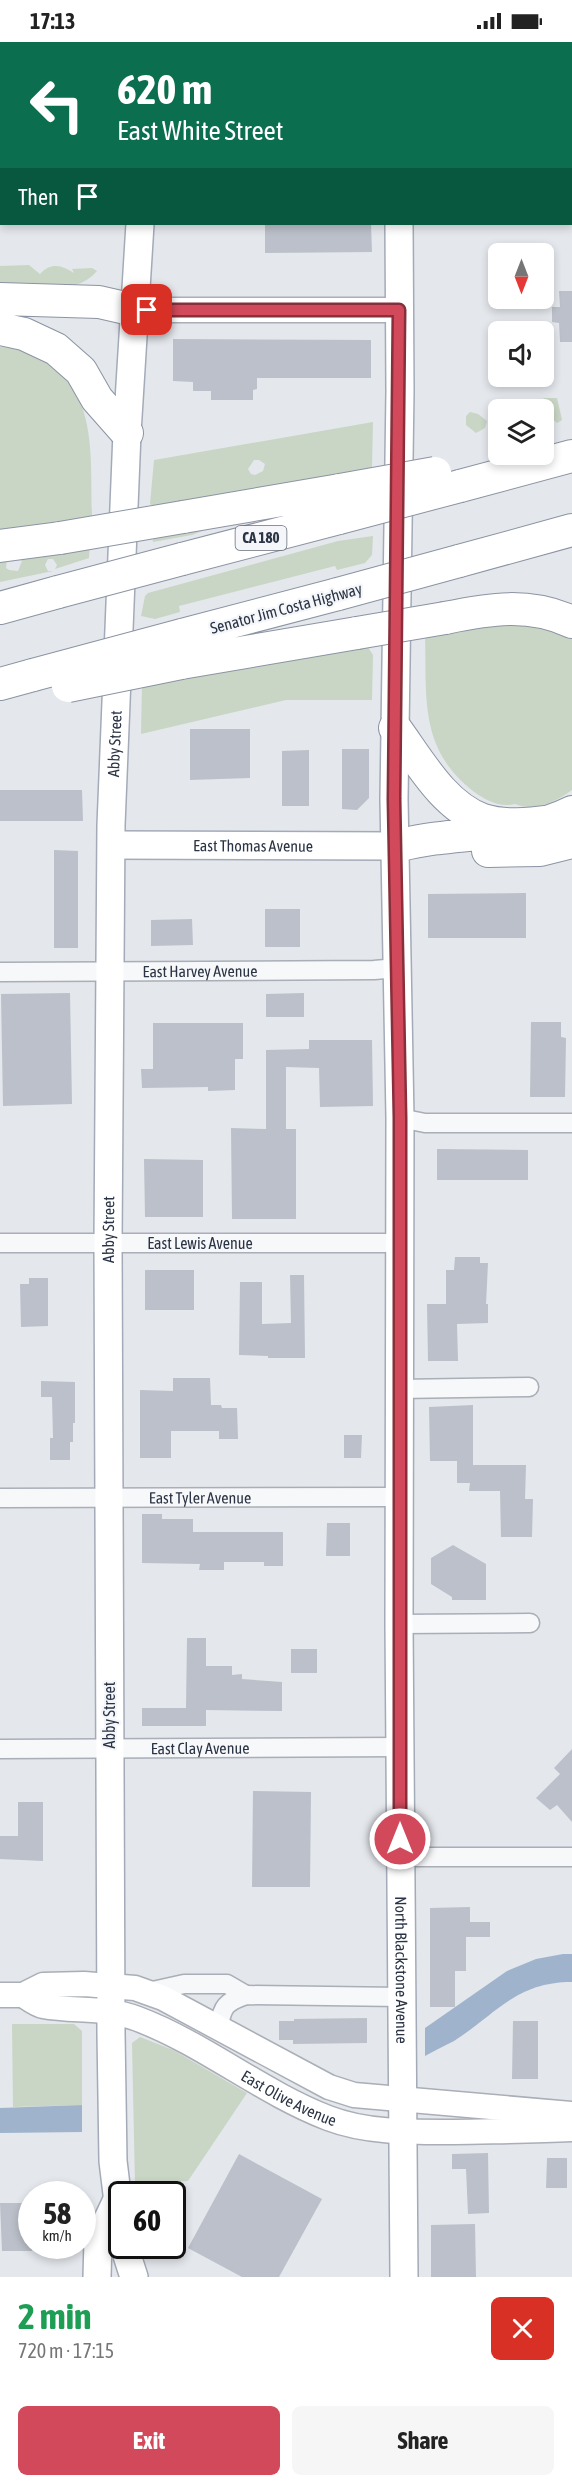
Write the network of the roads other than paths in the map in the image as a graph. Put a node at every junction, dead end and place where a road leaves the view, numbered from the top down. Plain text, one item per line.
1 (140, 225) edge
2 (399, 225) edge
3 (0, 299) edge
4 (134, 310) junction
5 (399, 310) junction
6 (0, 322) edge
7 (0, 329) edge
8 (127, 433) junction
9 (572, 437) edge
10 (554, 442) edge
11 (572, 456) edge
12 (488, 462) edge
13 (460, 476) junction
14 (340, 504) junction
15 (572, 530) edge
16 (0, 546) edge
17 (0, 608) edge
18 (572, 622) edge
19 (182, 649) junction
20 (0, 684) edge
21 (32, 684) junction
22 (0, 702) edge
23 (395, 728) junction
24 (565, 825) edge
25 (112, 845) junction
26 (395, 846) junction
27 (398, 968) junction
28 (0, 972) edge
29 (111, 972) junction
30 (400, 1118) junction
31 (572, 1123) edge
32 (0, 1243) edge
33 (108, 1243) junction
34 (399, 1243) junction
35 (529, 1388) dead end
36 (399, 1389) junction
37 (109, 1497) junction
38 (400, 1497) junction
39 (0, 1498) edge
40 (399, 1623) junction
41 (530, 1623) dead end
42 (400, 1747) junction
43 (109, 1748) junction
44 (0, 1749) edge
45 (400, 1857) junction
46 (572, 1857) edge
47 (111, 1985) junction
48 (148, 1992) junction
49 (12, 1995) edge
50 (246, 1995) junction
51 (401, 1996) junction
52 (111, 2012) junction
53 (219, 2027) junction
54 (402, 2101) junction
55 (572, 2114) edge
56 (572, 2129) edge
57 (404, 2131) junction
58 (114, 2181) edge
59 (108, 2219) edge
60 (128, 2259) edge
61 (97, 2277) edge
62 (134, 2277) edge
63 (404, 2277) edge

1 - 4 main road, Abby Street
2 - 5 main road, North Blackstone Avenue
3 - 4 highway
4 - 5 main road
4 - 6 highway
4 - 8 main road, Abby Street
5 - 23 main road, North Blackstone Avenue
7 - 8 highway
8 - 25 main road, Abby Street
9 - 10 highway
11 - 13 highway, CA 180
12 - 13 highway
13 - 14 highway, CA 180, bridge
14 - 16 highway, bridge
14 - 17 highway, CA 180, bridge
15 - 19 highway, Senator Jim Costa Highway, bridge
18 - 19 highway, bridge
19 - 21 highway, Senator Jim Costa Highway, bridge
20 - 21 highway, Senator Jim Costa Highway
21 - 22 highway
23 - 24 highway
23 - 26 main road, North Blackstone Avenue
24 - 26 highway
25 - 26 main road, East Thomas Avenue
25 - 29 main road, Abby Street
26 - 27 main road, North Blackstone Avenue
27 - 29 street, East Harvey Avenue
27 - 30 main road, North Blackstone Avenue
28 - 29 street, East Harvey Avenue
29 - 33 main road, Abby Street
30 - 31 street
30 - 34 main road, North Blackstone Avenue
32 - 33 street, East Lewis Avenue
33 - 34 street, East Lewis Avenue
33 - 37 main road, Abby Street
34 - 36 main road, North Blackstone Avenue
35 - 36 street
36 - 38 main road, North Blackstone Avenue
37 - 38 street, East Tyler Avenue
37 - 39 street, East Tyler Avenue
37 - 43 main road, Abby Street
38 - 40 main road, North Blackstone Avenue
40 - 41 street
40 - 42 main road, North Blackstone Avenue
42 - 43 street, East Clay Avenue
42 - 45 main road, North Blackstone Avenue
43 - 44 street, East Clay Avenue
43 - 47 main road, Abby Street
45 - 46 street
45 - 51 main road, North Blackstone Avenue
47 - 48 main road, East Olive Avenue
47 - 49 main road, East Olive Avenue
47 - 52 main road, Abby Street
48 - 50 street
48 - 53 main road, East Olive Avenue
49 - 52 main road, East Olive Avenue
50 - 51 street
50 - 53 street
51 - 54 main road, North Blackstone Avenue
52 - 57 main road, East Olive Avenue
52 - 58 main road, Abby Street
53 - 54 main road, East Olive Avenue
54 - 55 main road, East Olive Avenue
54 - 57 main road, North Blackstone Avenue
56 - 57 main road, East Olive Avenue
57 - 63 main road, North Blackstone Avenue
59 - 61 main road
60 - 62 main road

